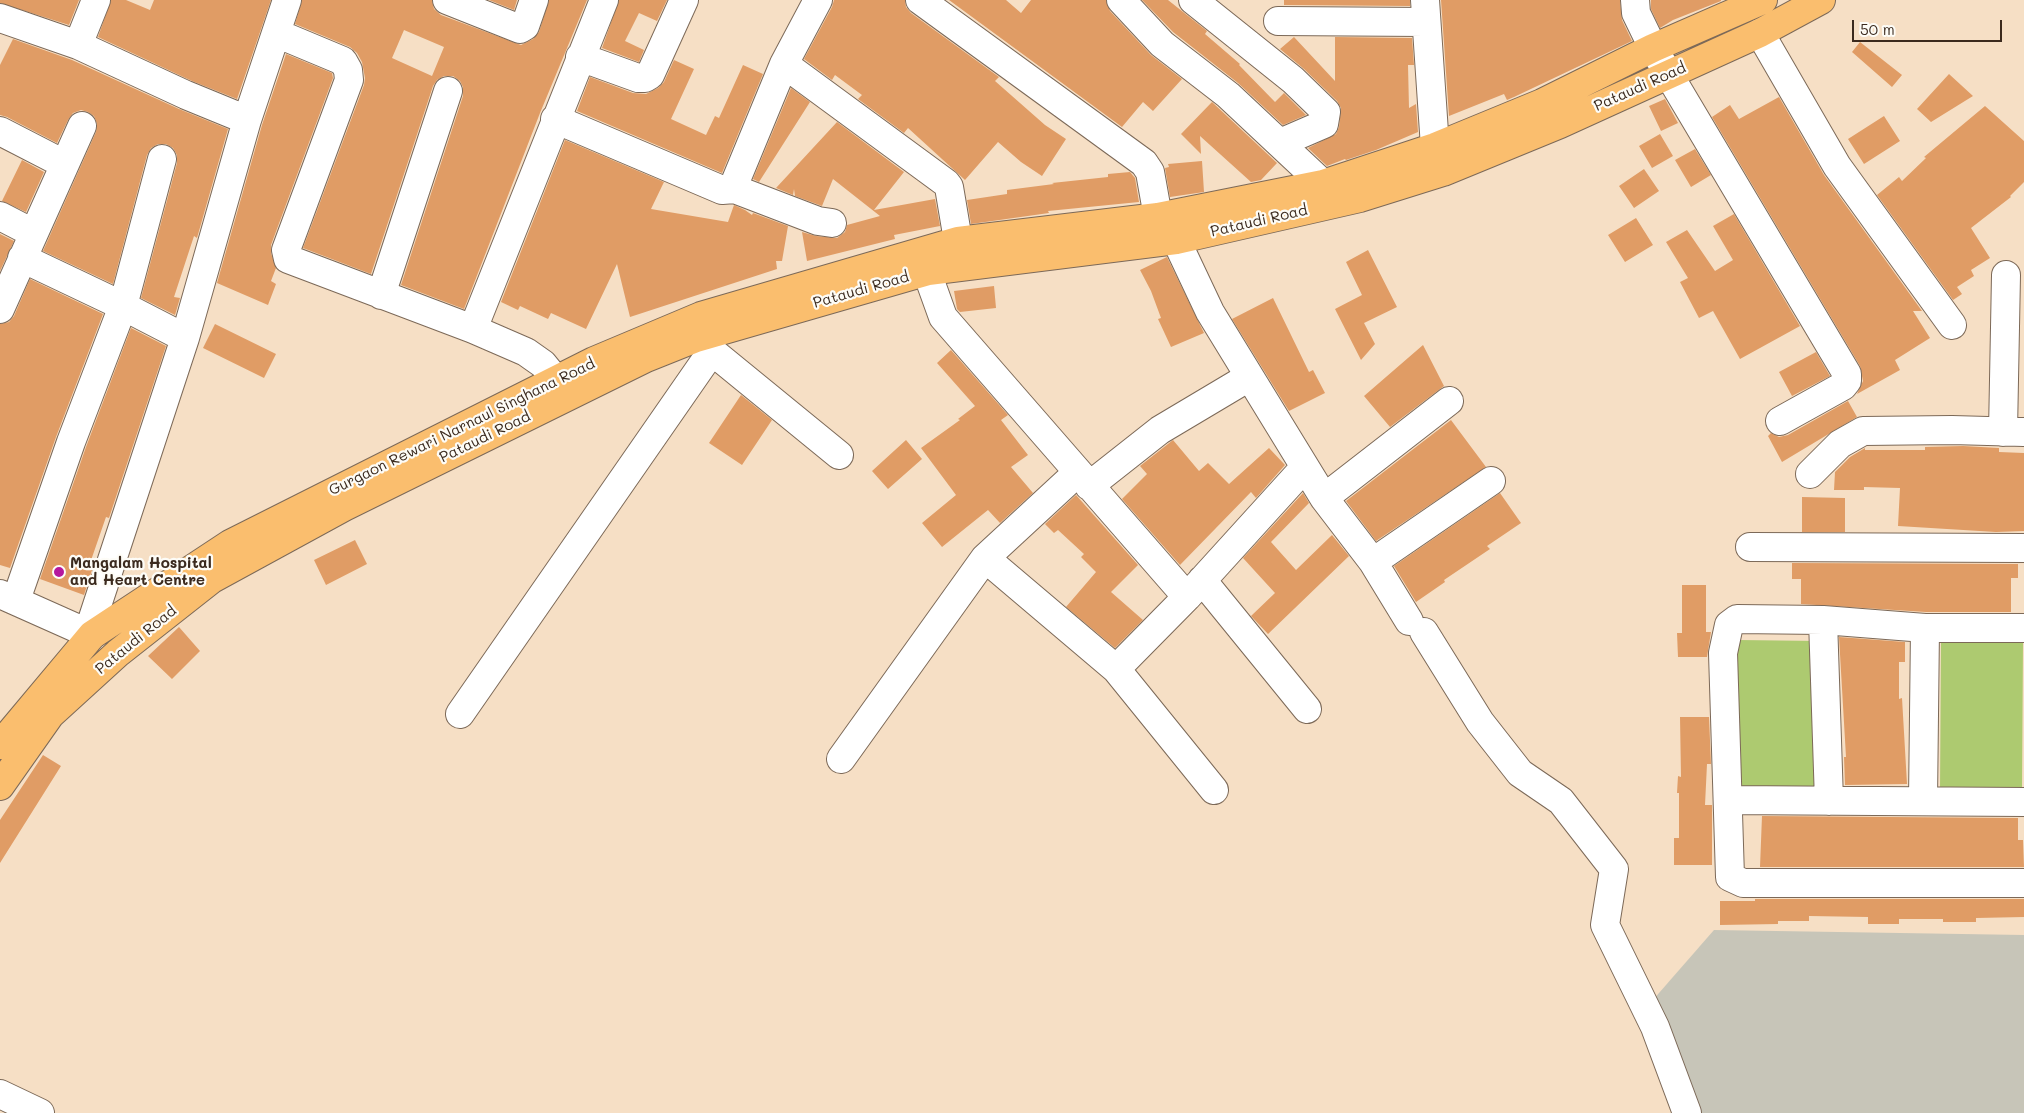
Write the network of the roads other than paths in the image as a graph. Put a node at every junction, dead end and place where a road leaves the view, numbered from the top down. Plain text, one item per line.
1 (96, 0) edge
2 (287, 0) edge
3 (447, 0) edge
4 (534, 0) edge
5 (604, 0) edge
6 (684, 0) edge
7 (818, 0) edge
8 (920, 0) edge
9 (1122, 0) edge
10 (1193, 0) edge
11 (1635, 0) edge
12 (1763, 0) edge
13 (1821, 0) edge
14 (1425, 11) edge
15 (0, 18) edge
16 (1278, 21) dead end
17 (276, 33) junction
18 (1760, 34) junction
19 (78, 44) junction
20 (1653, 48) junction
21 (580, 57) junction
22 (784, 64) junction
23 (1668, 74) junction
24 (448, 91) dead end
25 (555, 119) junction
26 (247, 120) junction
27 (82, 126) dead end
28 (0, 131) edge
29 (1280, 143) junction
30 (162, 159) dead end
31 (1439, 160) junction
32 (64, 164) junction
33 (1323, 184) junction
34 (735, 189) junction
35 (0, 216) edge
36 (832, 223) dead end
37 (1170, 224) junction
38 (33, 233) junction
39 (960, 254) junction
40 (22, 258) junction
41 (924, 262) junction
42 (2009, 277) edge
43 (381, 295) junction
44 (123, 306) junction
45 (0, 309) edge
46 (1952, 325) dead end
47 (473, 329) junction
48 (185, 338) junction
49 (696, 338) junction
50 (1249, 377) junction
51 (561, 389) junction
52 (1449, 401) dead end
53 (1780, 422) dead end
54 (2013, 432) edge
55 (839, 455) dead end
56 (1306, 467) junction
57 (1810, 474) dead end
58 (1083, 479) junction
59 (1491, 481) dead end
60 (1324, 498) junction
61 (1750, 547) dead end
62 (2024, 548) edge
63 (985, 558) junction
64 (1373, 562) junction
65 (1194, 588) junction
66 (8, 597) edge
67 (1823, 620) junction
68 (1925, 628) junction
69 (2024, 628) edge
70 (90, 634) junction
71 (1116, 669) junction
72 (1307, 709) dead end
73 (460, 714) dead end
74 (0, 745) edge
75 (841, 759) dead end
76 (0, 786) edge
77 (1214, 790) dead end
78 (1729, 800) junction
79 (1830, 801) junction
80 (1924, 801) junction
81 (2024, 802) edge
82 (2024, 883) edge
83 (0, 1094) edge
84 (40, 1113) edge
85 (1687, 1113) edge

1 - 19 street
2 - 17 street
3 - 4 street
5 - 21 street
6 - 21 street
7 - 22 street
8 - 37 street
9 - 29 street
10 - 29 street
11 - 20 street
12 - 20 main road, Gurgaon Rewari Narnaul Singhana Road
13 - 18 main road, Pataudi Road
14 - 16 street
14 - 31 street
15 - 19 street
17 - 26 street
17 - 43 street
18 - 23 main road, Pataudi Road
18 - 46 street
19 - 26 street
20 - 23 street
20 - 31 main road, Gurgaon Rewari Narnaul Singhana Road
21 - 25 street
22 - 34 street
22 - 39 street
23 - 31 main road, Pataudi Road
23 - 53 street
24 - 43 street
25 - 34 street
25 - 47 street
26 - 48 street
27 - 32 street
28 - 32 street
29 - 33 street
30 - 44 street
31 - 33 main road, Gurgaon Rewari Narnaul Singhana Road
31 - 37 main road, Pataudi Road
32 - 38 street
33 - 37 main road, Gurgaon Rewari Narnaul Singhana Road
34 - 36 street
35 - 38 street
37 - 39 main road, Gurgaon Rewari Narnaul Singhana Road
37 - 50 street
38 - 40 street
39 - 41 main road, Gurgaon Rewari Narnaul Singhana Road
40 - 44 street
40 - 45 street
41 - 49 main road, Gurgaon Rewari Narnaul Singhana Road
41 - 58 street
42 - 54 street
43 - 47 street
44 - 48 street
44 - 66 street
47 - 51 street
48 - 70 street
49 - 51 main road, Gurgaon Rewari Narnaul Singhana Road
49 - 55 street
49 - 73 street
50 - 56 street
50 - 58 street
51 - 70 main road, Gurgaon Rewari Narnaul Singhana Road
51 - 76 main road, Pataudi Road
52 - 60 street
54 - 57 street
56 - 60 street
56 - 65 street
58 - 63 street
58 - 65 street
59 - 64 street
60 - 64 street
61 - 62 street
63 - 71 street
63 - 75 street
64 - 85 street
65 - 71 street
65 - 72 street
66 - 70 street
67 - 68 street
67 - 78 street
67 - 79 street
68 - 69 street
68 - 80 street
70 - 74 main road, Gurgaon Rewari Narnaul Singhana Road
71 - 77 street
78 - 79 street
78 - 82 street
79 - 80 street
80 - 81 street
83 - 84 street

